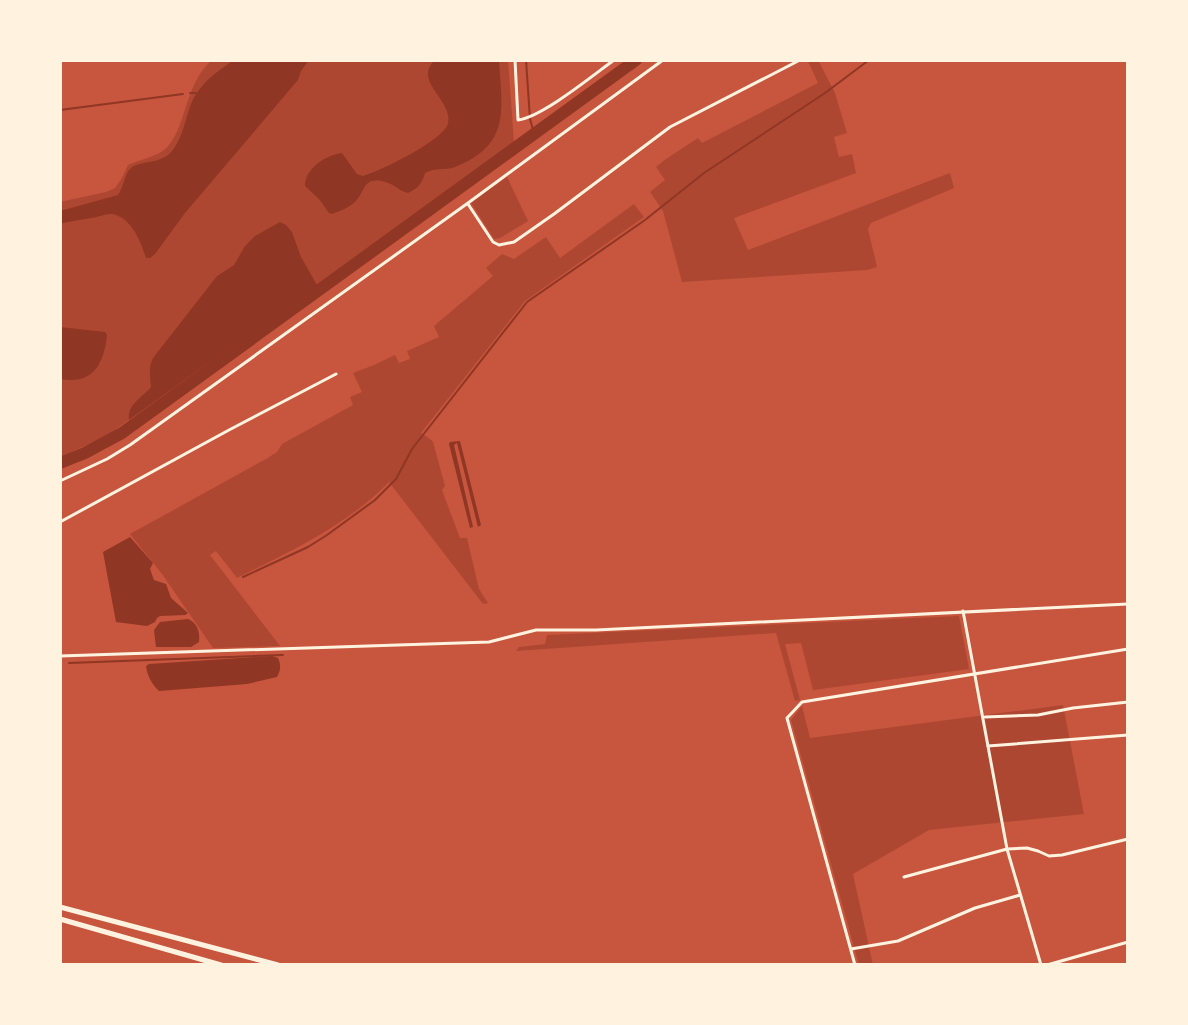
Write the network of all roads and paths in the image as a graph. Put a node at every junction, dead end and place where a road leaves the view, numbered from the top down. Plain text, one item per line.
1 (515, 60) edge
2 (614, 60) edge
3 (663, 60) edge
4 (800, 60) edge
5 (468, 203) junction
6 (336, 374) dead end
7 (60, 481) edge
8 (60, 522) edge
9 (1128, 604) edge
10 (963, 611) junction
11 (1128, 649) edge
12 (60, 656) edge
13 (975, 674) junction
14 (1128, 702) edge
15 (983, 717) junction
16 (1128, 735) edge
17 (988, 746) junction
18 (1128, 839) edge
19 (1007, 849) junction
20 (904, 877) dead end
21 (1020, 895) junction
22 (60, 907) edge
23 (60, 919) edge
24 (1128, 942) edge
25 (851, 949) junction
26 (220, 965) edge
27 (278, 965) edge
28 (855, 965) edge
29 (1044, 965) edge

1 - 2 street
3 - 5 street
4 - 5 street
5 - 7 street
6 - 8 street
9 - 10 street
10 - 12 street
10 - 13 street
11 - 13 street
13 - 15 street
13 - 25 street
14 - 15 street
15 - 17 street
16 - 17 street
17 - 19 street
18 - 19 street
19 - 20 street
19 - 21 street
21 - 25 street
21 - 29 street
22 - 27 main road
23 - 26 main road
24 - 29 street
25 - 28 street

